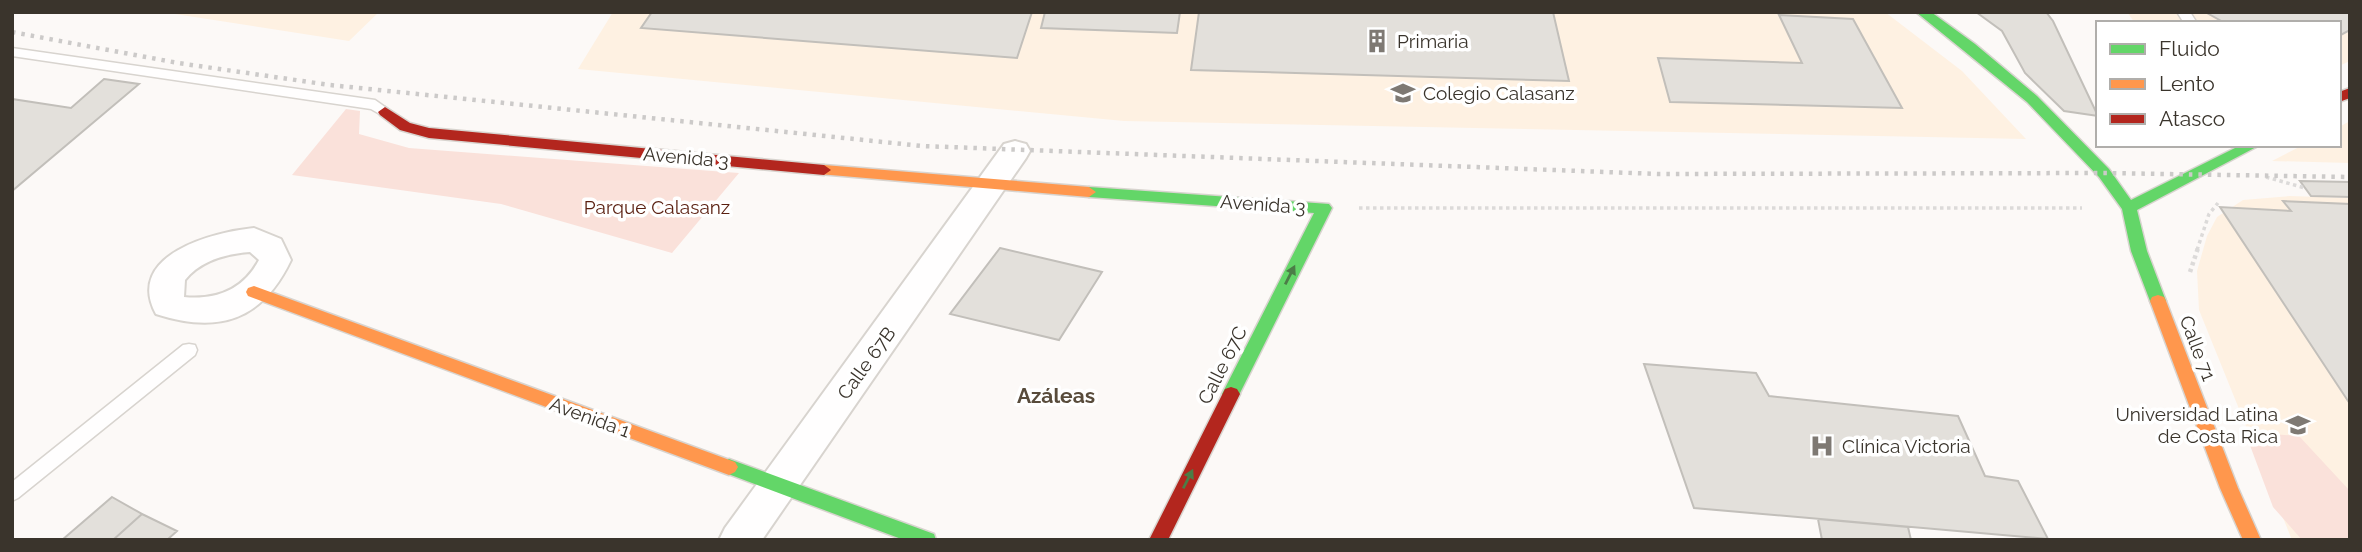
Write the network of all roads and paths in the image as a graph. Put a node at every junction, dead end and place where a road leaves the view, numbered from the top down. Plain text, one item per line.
1 (1922, 12) edge
2 (12, 52) edge
3 (385, 113) joint
4 (2249, 147) edge
5 (1015, 151) dead end
6 (992, 186) junction
7 (2222, 199) dead end
8 (1324, 208) junction
9 (2129, 208) junction
10 (2189, 277) dead end
11 (254, 292) dead end
12 (189, 350) dead end
13 (778, 487) junction
14 (12, 493) edge
15 (739, 540) edge
16 (927, 540) edge
17 (1158, 540) edge
18 (2252, 540) edge

1 - 9 street
2 - 3 lane
3 - 6 street, Avenida 3
4 - 9 street
5 - 6 street
6 - 8 street, Avenida 3
6 - 13 street, Calle 67B
7 - 10 path
8 - 9 path
17 -> 8 street, Calle 67C
9 - 18 street, Calle 71
11 - 13 street, Avenida 1
12 - 14 lane
13 - 15 street, Calle 67B
13 - 16 street, Avenida 1

